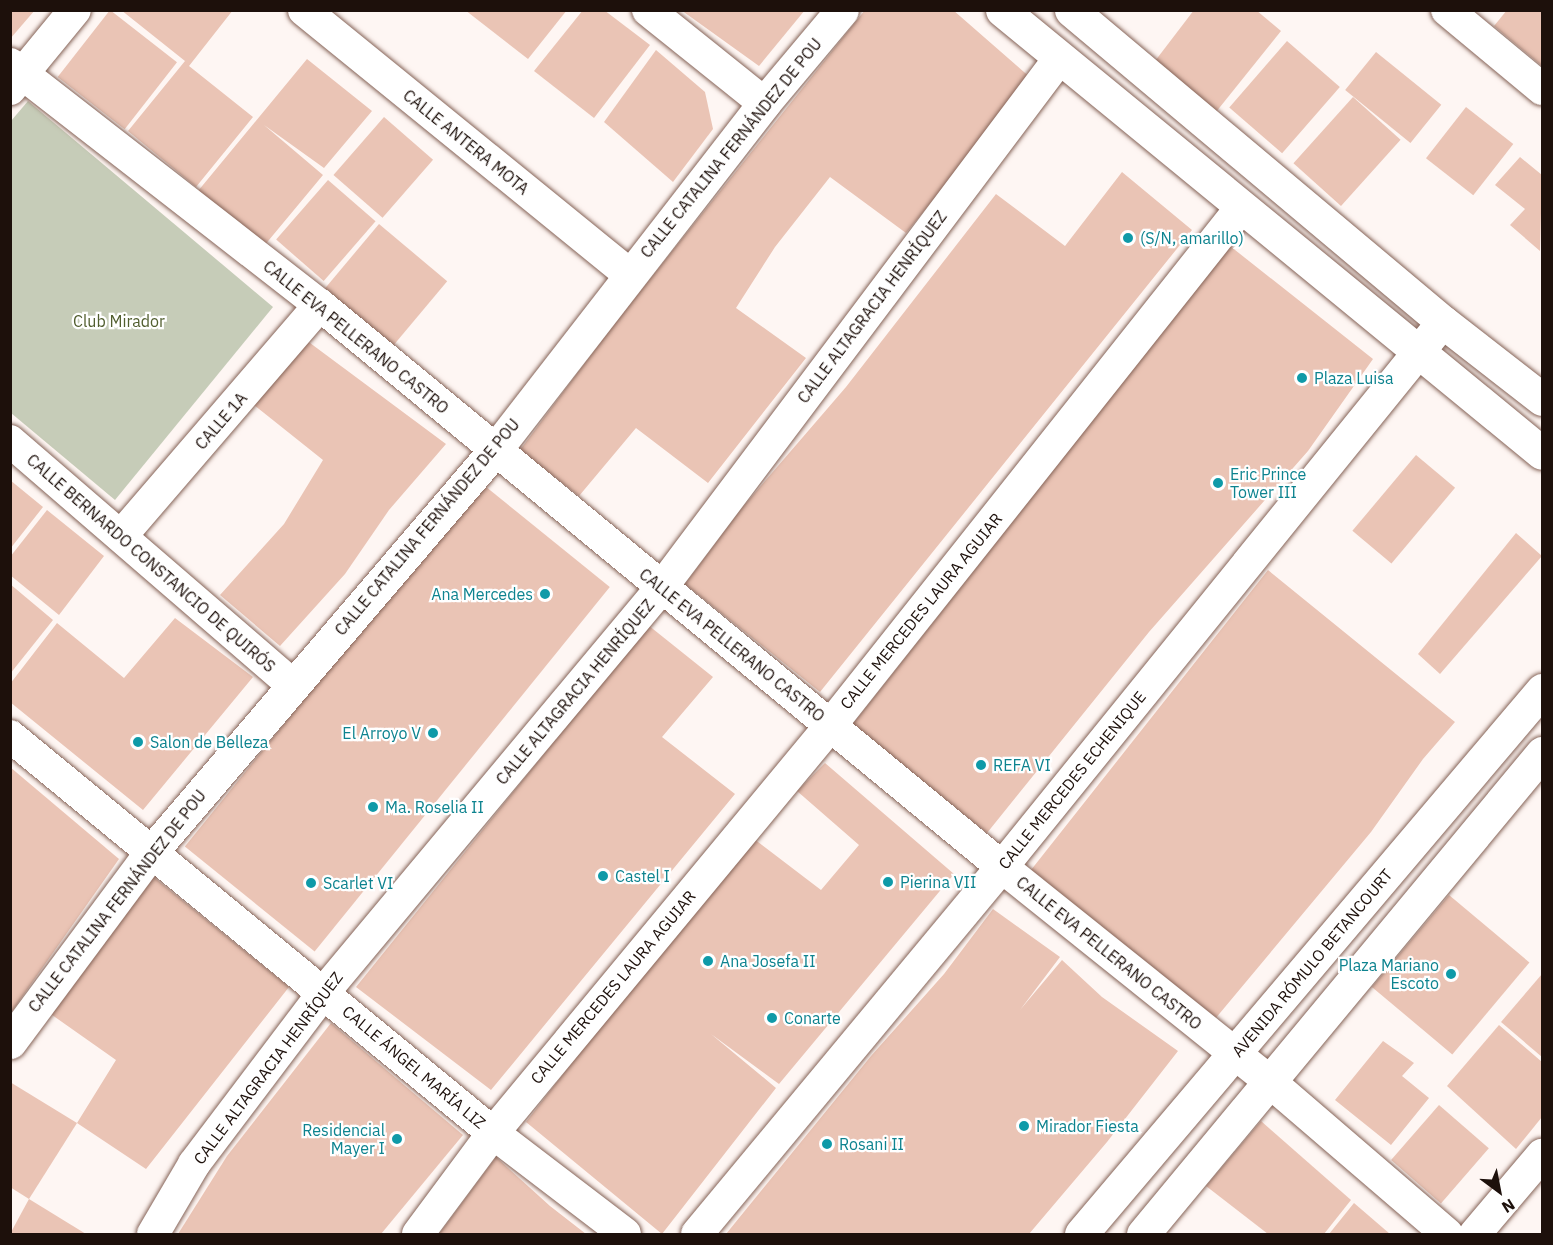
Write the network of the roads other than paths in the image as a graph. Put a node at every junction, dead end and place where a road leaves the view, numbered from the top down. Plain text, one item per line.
1 (75, 10) edge
2 (304, 10) edge
3 (648, 10) edge
4 (842, 10) edge
5 (1002, 10) edge
6 (1071, 10) edge
7 (1447, 10) edge
8 (1059, 59) junction
9 (15, 76) edge
10 (1542, 89) edge
11 (764, 103) junction
12 (1240, 209) junction
13 (629, 274) junction
14 (320, 305) junction
15 (1443, 322) junction
16 (1417, 354) junction
17 (1542, 399) edge
18 (10, 441) edge
19 (495, 450) junction
20 (1542, 453) edge
21 (121, 536) junction
22 (662, 587) junction
23 (292, 684) junction
24 (1542, 690) edge
25 (830, 726) junction
26 (10, 736) edge
27 (1542, 753) edge
28 (152, 851) junction
29 (1002, 867) junction
30 (324, 992) junction
31 (10, 1042) edge
32 (1236, 1054) junction
33 (1269, 1081) junction
34 (493, 1133) junction
35 (1542, 1155) edge
36 (153, 1234) edge
37 (418, 1234) edge
38 (625, 1234) edge
39 (698, 1234) edge
40 (1081, 1234) edge
41 (1143, 1234) edge
42 (1447, 1234) edge
43 (1475, 1234) edge

1 - 9 street
2 - 13 street, CALLE ANTERA MOTA
3 - 11 street
4 - 11 main road, CALLE CATALINA FERNÁNDEZ DE POU
5 - 8 main road
6 - 15 main road
7 - 10 street
8 - 12 main road
8 - 22 street, CALLE ALTAGRACIA HENRÍQUEZ
9 - 14 street, CALLE EVA PELLERANO CASTRO
11 - 13 main road, CALLE CATALINA FERNÁNDEZ DE POU
12 - 16 main road
12 - 25 street, CALLE MERCEDES LAURA AGUIAR
13 - 19 main road, CALLE CATALINA FERNÁNDEZ DE POU
14 - 19 street, CALLE EVA PELLERANO CASTRO
14 - 21 street, CALLE 1A
15 - 16 street, CALLE MERCEDES ECHENIQUE
15 - 17 main road
16 - 20 main road
16 - 29 street, CALLE MERCEDES ECHENIQUE
18 - 21 street, CALLE BERNARDO CONSTANCIO DE QUIRÓS
19 - 22 street, CALLE EVA PELLERANO CASTRO
19 - 23 main road, CALLE CATALINA FERNÁNDEZ DE POU
21 - 23 street, CALLE BERNARDO CONSTANCIO DE QUIRÓS
22 - 25 street, CALLE EVA PELLERANO CASTRO
22 - 30 street, CALLE ALTAGRACIA HENRÍQUEZ
23 - 28 main road, CALLE CATALINA FERNÁNDEZ DE POU
24 - 32 main road, AVENIDA RÓMULO BETANCOURT
25 - 29 street, CALLE EVA PELLERANO CASTRO
25 - 34 street, CALLE MERCEDES LAURA AGUIAR
26 - 28 street, CALLE ÁNGEL MARÍA LIZ
27 - 33 main road
28 - 30 street, CALLE ÁNGEL MARÍA LIZ
28 - 31 main road, CALLE CATALINA FERNÁNDEZ DE POU
29 - 32 street, CALLE EVA PELLERANO CASTRO
29 - 39 street, CALLE MERCEDES ECHENIQUE
30 - 34 street, CALLE ÁNGEL MARÍA LIZ
30 - 36 street, CALLE ALTAGRACIA HENRÍQUEZ
32 - 33 street, CALLE EVA PELLERANO CASTRO
32 - 40 main road, AVENIDA RÓMULO BETANCOURT
33 - 41 main road
33 - 42 street, CALLE EVA PELLERANO CASTRO
34 - 37 street, CALLE MERCEDES LAURA AGUIAR
34 - 38 street, CALLE ÁNGEL MARÍA LIZ
35 - 43 street

